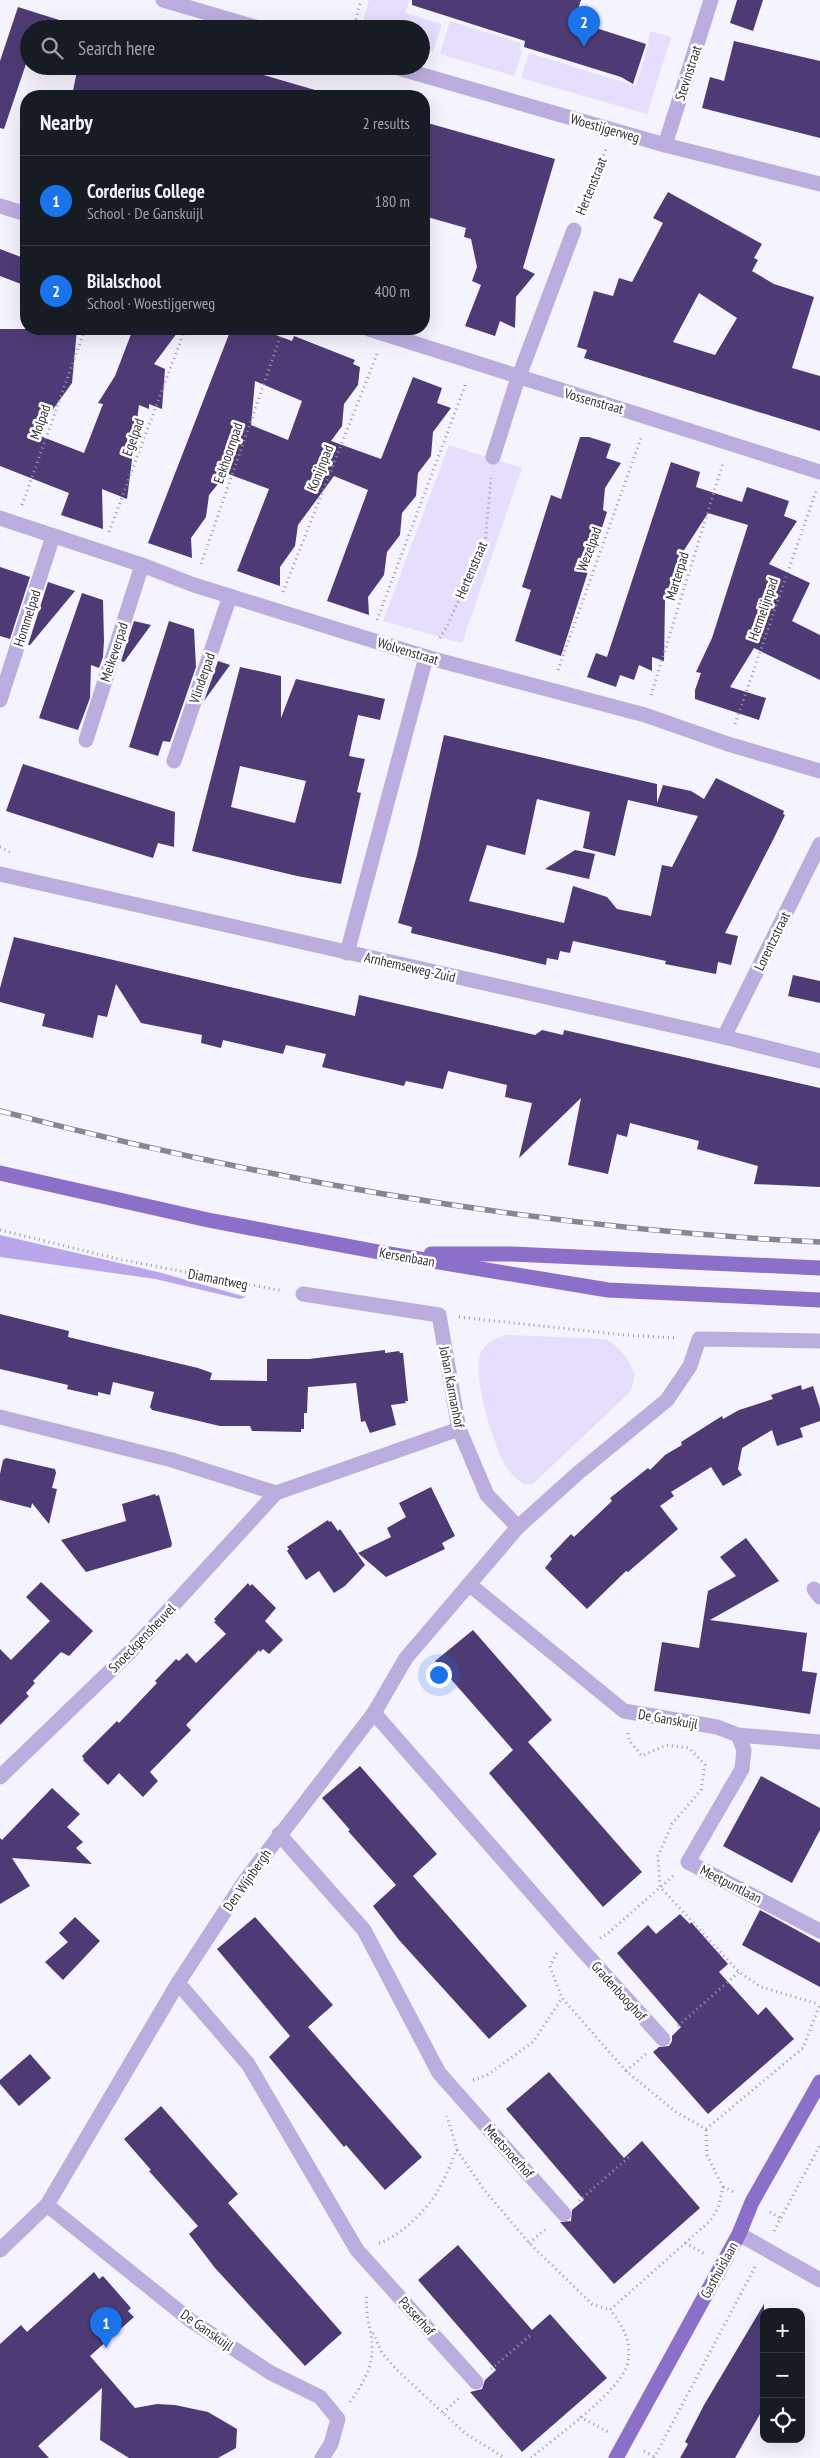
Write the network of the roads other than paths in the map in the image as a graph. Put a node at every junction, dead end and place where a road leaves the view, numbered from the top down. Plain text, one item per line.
1 (163, 0) edge
2 (711, 0) edge
3 (231, 20) edge
4 (422, 75) edge
5 (665, 145) junction
6 (820, 184) edge
7 (0, 206) edge
8 (20, 212) edge
9 (574, 230) road end
10 (388, 335) edge
11 (519, 378) junction
12 (493, 457) road end
13 (820, 472) edge
14 (0, 518) edge
15 (53, 536) junction
16 (142, 565) junction
17 (230, 596) junction
18 (426, 657) junction
19 (0, 700) edge
20 (86, 740) dead end
21 (174, 761) dead end
22 (820, 771) edge
23 (820, 844) edge
24 (0, 874) edge
25 (347, 953) junction
26 (724, 1037) junction
27 (820, 1062) edge
28 (0, 1173) edge
29 (384, 1254) junction
30 (820, 1268) edge
31 (303, 1294) road end
32 (820, 1300) edge
33 (820, 1341) edge
34 (0, 1417) edge
35 (459, 1429) junction
36 (276, 1493) junction
37 (518, 1527) junction
38 (470, 1585) junction
39 (374, 1714) junction
40 (738, 1735) junction
41 (820, 1742) edge
42 (0, 1777) edge
43 (279, 1834) junction
44 (820, 1930) edge
45 (178, 1983) junction
46 (663, 2039) road end
47 (820, 2082) edge
48 (47, 2205) junction
49 (564, 2214) dead end
50 (739, 2234) junction
51 (0, 2250) edge
52 (820, 2280) edge
53 (476, 2382) dead end
54 (322, 2458) edge
55 (616, 2458) edge

1 - 3 street
2 - 5 street, Stevinstraat
4 - 5 street, Woestijgerweg
5 - 6 street, Woestijgerweg
7 - 8 street
9 - 11 street, Hertenstraat
10 - 11 street, Vossenstraat
11 - 12 street, Hertenstraat
11 - 13 street, Vossenstraat
14 - 15 street, Wolvenstraat
15 - 16 street, Wolvenstraat
15 - 19 street, Hommelpad
16 - 17 street, Wolvenstraat
16 - 20 street, Meikeverpad
17 - 18 street, Wolvenstraat
17 - 21 street, Vlinderpad
18 - 22 street, Wolvenstraat
18 - 25 street
23 - 26 street, Lorentzstraat
24 - 25 street, Arnhemseweg-Zuid
25 - 26 street, Arnhemseweg-Zuid
26 - 27 street, Arnhemseweg-Zuid
28 - 29 main road, Kersenbaan
29 - 30 main road
29 - 32 main road, Kersenbaan
31 - 35 street, Johan Karmanhof
33 - 37 street
34 - 36 street
35 - 36 street, Snoeckgensheuvel
35 - 37 street, Johan Karmanhof
36 - 42 street, Snoeckgensheuvel
37 - 38 street, Den Wijnbergh
38 - 39 street, Den Wijnbergh
38 - 40 street, De Ganskuijl
39 - 43 street, Den Wijnbergh
39 - 46 street, Gradenbooghof
40 - 41 street, De Ganskuijl
40 - 44 street, Meetpuntlaan
43 - 45 street, Den Wijnbergh
43 - 49 street, Meetsnoerhof
45 - 48 street, Den Wijnbergh
45 - 53 street, Passerhof
47 - 50 main road, Gasthuislaan
48 - 51 street, Den Wijnbergh
48 - 54 street, De Ganskuijl
50 - 52 street
50 - 55 main road, Gasthuislaan

